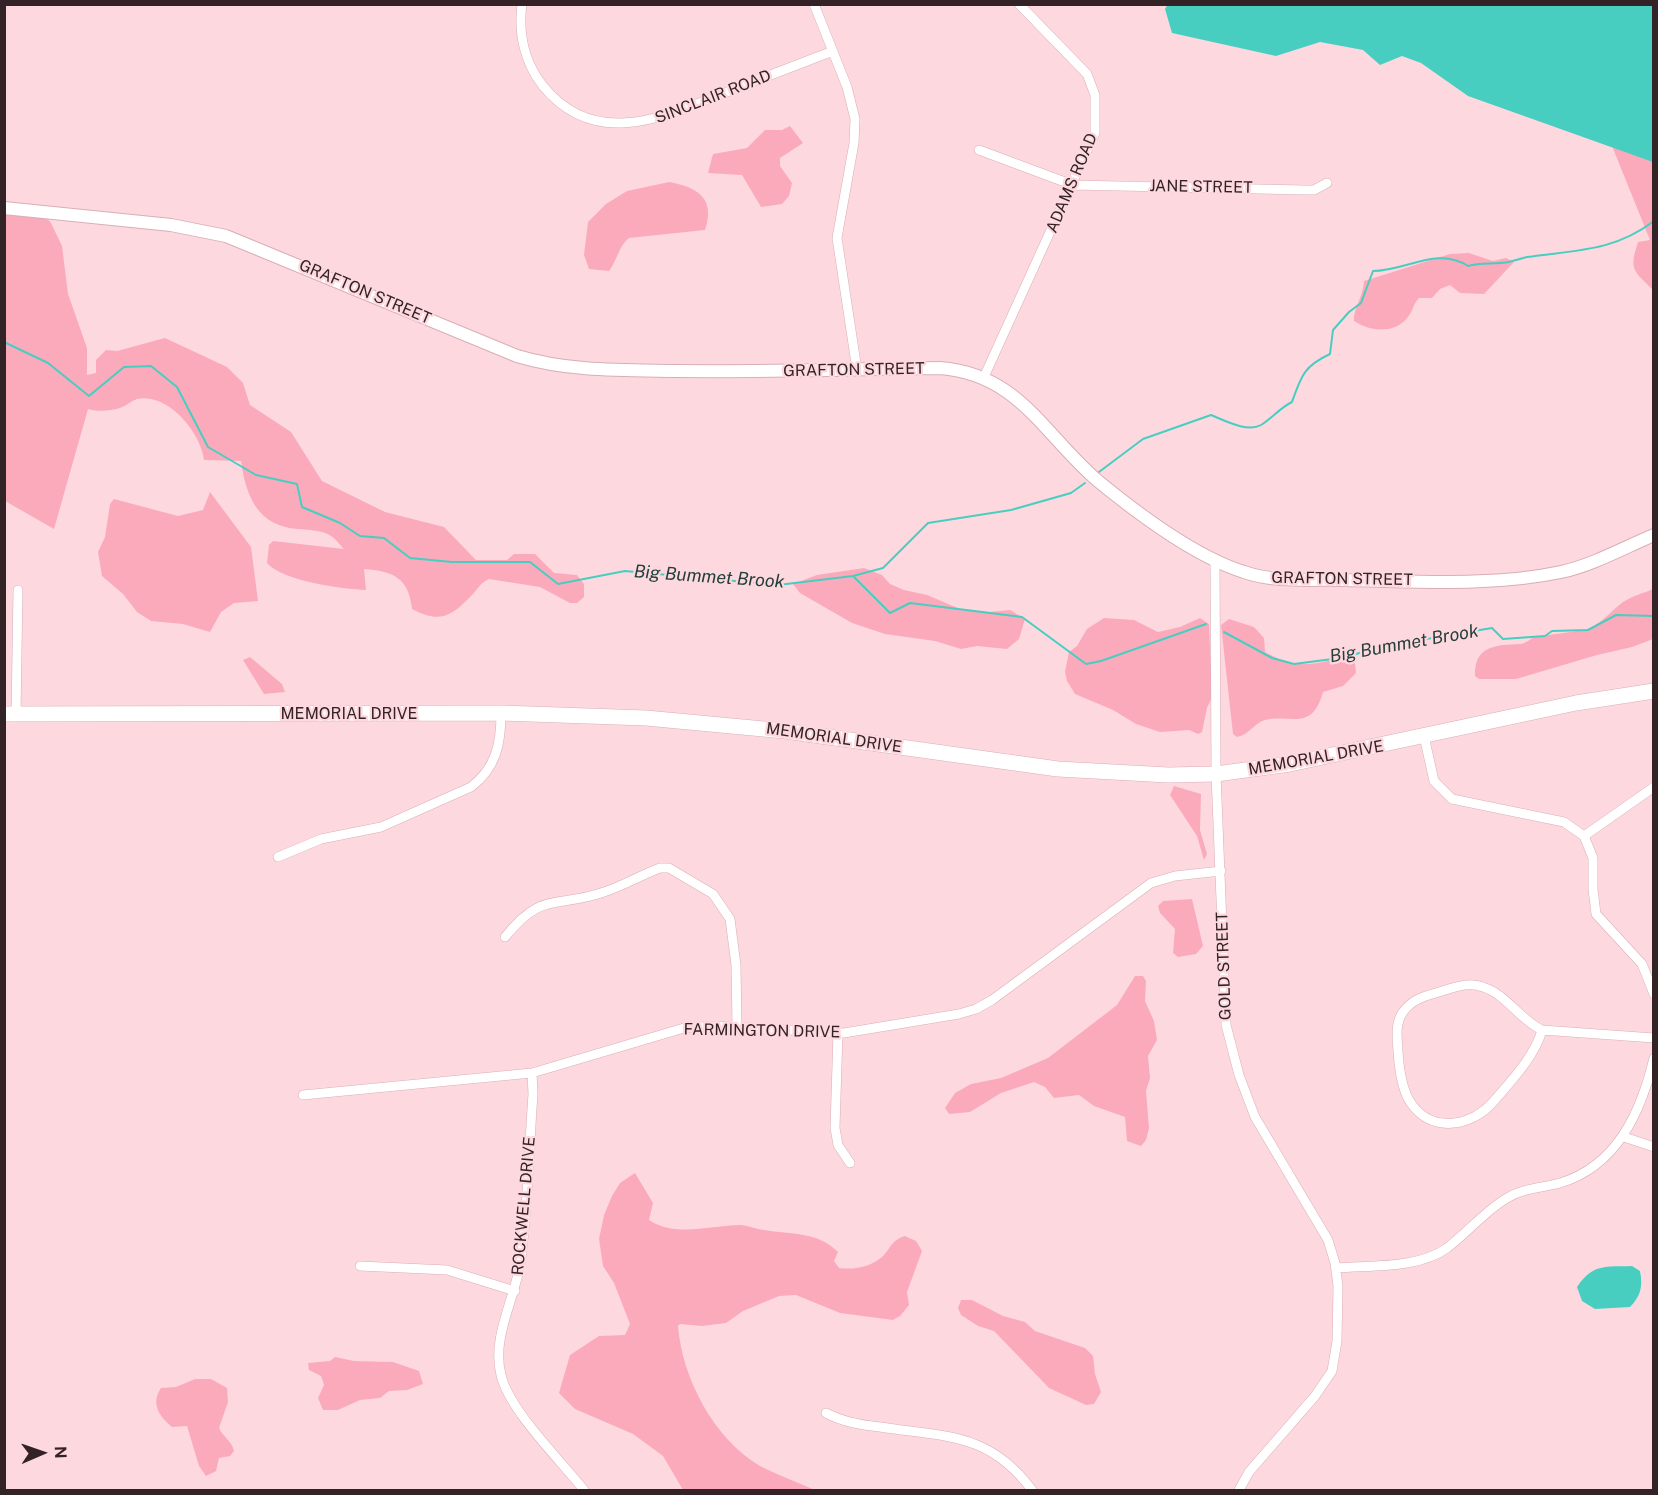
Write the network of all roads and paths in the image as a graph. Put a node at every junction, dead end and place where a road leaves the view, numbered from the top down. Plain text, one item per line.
1 (522, 4) edge
2 (814, 4) edge
3 (1019, 4) edge
4 (833, 51) junction
5 (979, 150) dead end
6 (1327, 183) dead end
7 (1073, 185) junction
8 (4, 208) edge
9 (857, 370) junction
10 (984, 377) junction
11 (1653, 535) edge
12 (1215, 561) junction
13 (18, 590) dead end
14 (1653, 691) edge
15 (501, 713) junction
16 (10, 714) edge
17 (1424, 736) junction
18 (1216, 774) junction
19 (1653, 788) edge
20 (1584, 836) junction
21 (278, 857) dead end
22 (1221, 872) junction
23 (505, 937) dead end
24 (1653, 994) edge
25 (737, 1028) junction
26 (1542, 1030) junction
27 (838, 1033) junction
28 (1653, 1038) edge
29 (1653, 1058) edge
30 (532, 1073) junction
31 (303, 1095) dead end
32 (1624, 1137) junction
33 (1653, 1147) edge
34 (850, 1163) dead end
35 (360, 1266) dead end
36 (1336, 1268) junction
37 (514, 1291) junction
38 (826, 1413) dead end
39 (584, 1491) edge
40 (1032, 1491) edge
41 (1239, 1491) edge

1 - 4 street, SINCLAIR ROAD
2 - 4 street
3 - 7 street, ADAMS ROAD
4 - 9 street
5 - 7 street, JANE STREET
6 - 7 street, JANE STREET
7 - 10 street, ADAMS ROAD
8 - 9 street, GRAFTON STREET
9 - 10 street, GRAFTON STREET
10 - 12 street, GRAFTON STREET
11 - 12 street, GRAFTON STREET
12 - 18 street, GOLD STREET
13 - 16 street
14 - 17 main road, MEMORIAL DRIVE
15 - 16 main road, MEMORIAL DRIVE
15 - 18 main road, MEMORIAL DRIVE
15 - 21 street
17 - 18 main road, MEMORIAL DRIVE
17 - 20 street
18 - 22 street, GOLD STREET
19 - 20 street
20 - 24 street
22 - 27 street, FARMINGTON DRIVE
22 - 36 street, GOLD STREET
23 - 25 street
25 - 27 street, FARMINGTON DRIVE
25 - 30 street, FARMINGTON DRIVE
26 - 26 street
26 - 28 street
27 - 34 street
29 - 32 street
30 - 31 street, FARMINGTON DRIVE
30 - 37 street, ROCKWELL DRIVE
32 - 33 street
32 - 36 street
35 - 37 street
36 - 41 street, GOLD STREET
37 - 39 street, ROCKWELL DRIVE
38 - 40 street

